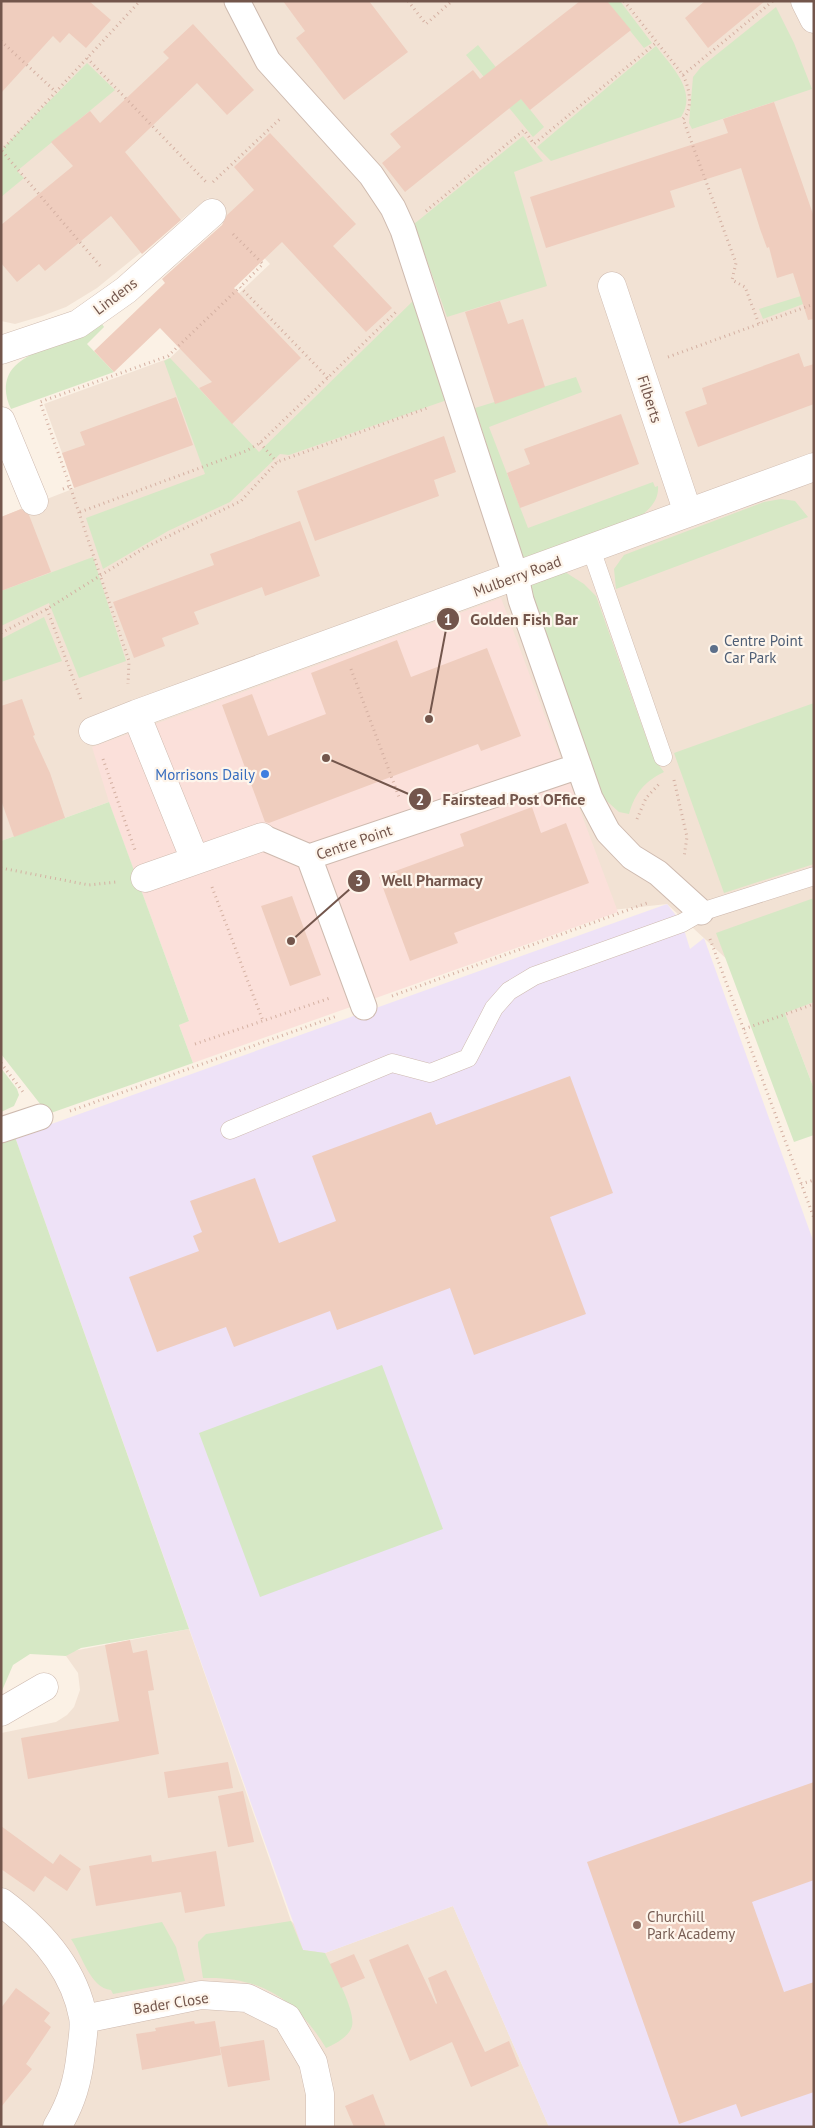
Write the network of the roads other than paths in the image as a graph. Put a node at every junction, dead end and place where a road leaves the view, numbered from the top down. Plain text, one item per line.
1 (237, 1) edge
2 (805, 1) edge
3 (814, 19) edge
4 (212, 213) road end
5 (612, 286) dead end
6 (1, 350) edge
7 (1, 421) edge
8 (6, 448) edge
9 (814, 467) edge
10 (34, 501) road end
11 (688, 513) junction
12 (591, 549) junction
13 (516, 577) junction
14 (131, 716) junction
15 (93, 731) road end
16 (663, 757) road end
17 (579, 766) junction
18 (262, 837) joint
19 (309, 857) junction
20 (198, 859) junction
21 (814, 876) edge
22 (145, 878) road end
23 (704, 921) junction
24 (360, 997) road end
25 (40, 1117) dead end
26 (1, 1130) edge
27 (230, 1130) dead end
28 (44, 1687) dead end
29 (1, 1712) edge
30 (1, 1902) edge
31 (84, 2018) junction
32 (57, 2127) edge
33 (320, 2127) edge

1 - 13 street
2 - 3 street
4 - 6 street, Lindens
5 - 11 street, Filberts
7 - 8 street
8 - 10 street
9 - 11 street, Mulberry Road
11 - 12 street, Mulberry Road
12 - 13 street, Mulberry Road
12 - 16 lane
13 - 14 street, Mulberry Road
13 - 17 street
14 - 15 street, Mulberry Road
14 - 20 street
17 - 19 street, Centre Point
17 - 23 street
18 - 19 street
18 - 20 street
19 - 24 street, Centre Point
20 - 22 street
21 - 23 lane
23 - 27 lane
25 - 26 street
28 - 29 street
30 - 31 street
31 - 32 street
31 - 33 street, Bader Close

